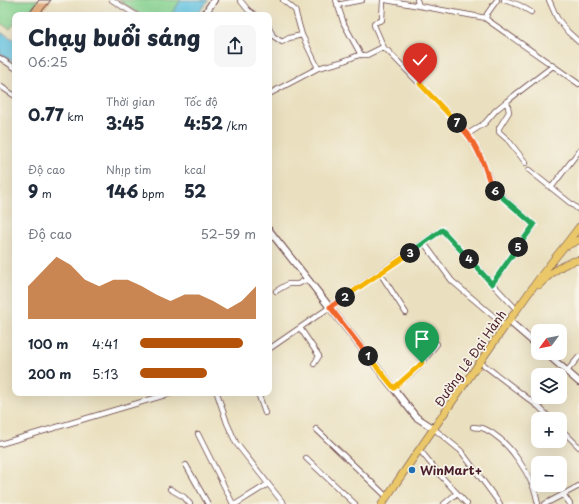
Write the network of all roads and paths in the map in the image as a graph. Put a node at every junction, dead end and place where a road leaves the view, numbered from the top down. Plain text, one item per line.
1 (112, 0) edge
2 (214, 0) edge
3 (240, 0) edge
4 (283, 0) edge
5 (362, 0) edge
6 (385, 0) edge
7 (417, 0) edge
8 (497, 0) edge
9 (504, 0) edge
10 (549, 0) edge
11 (336, 2) edge
12 (419, 6) junction
13 (131, 12) edge
14 (206, 12) edge
15 (251, 12) edge
16 (531, 12) dead end
17 (486, 18) junction
18 (272, 34) edge
19 (302, 35) junction
20 (578, 40) edge
21 (384, 48) junction
22 (361, 54) junction
23 (0, 58) edge
24 (12, 66) edge
25 (553, 66) junction
26 (318, 68) junction
27 (579, 84) edge
28 (0, 86) edge
29 (272, 92) edge
30 (12, 94) edge
31 (507, 101) junction
32 (468, 134) junction
33 (579, 151) edge
34 (526, 163) dead end
35 (529, 170) dead end
36 (551, 188) junction
37 (579, 210) edge
38 (579, 227) edge
39 (272, 234) edge
40 (579, 240) edge
41 (424, 243) junction
42 (557, 256) junction
43 (579, 260) edge
44 (380, 273) junction
45 (308, 278) junction
46 (492, 284) junction
47 (276, 291) dead end
48 (524, 301) junction
49 (330, 307) junction
50 (517, 310) junction
51 (406, 313) dead end
52 (507, 324) junction
53 (300, 328) junction
54 (531, 341) edge
55 (437, 344) dead end
56 (272, 347) edge
57 (579, 357) edge
58 (554, 360) edge
59 (480, 362) junction
60 (314, 364) dead end
61 (564, 368) edge
62 (567, 371) joint
63 (579, 382) edge
64 (394, 388) junction
65 (162, 396) edge
66 (218, 396) edge
67 (259, 396) edge
68 (544, 412) edge
69 (265, 413) dead end
70 (473, 427) dead end
71 (433, 428) junction
72 (316, 430) dead end
73 (198, 434) dead end
74 (567, 435) edge
75 (0, 444) edge
76 (579, 447) edge
77 (419, 449) junction
78 (306, 458) dead end
79 (186, 466) dead end
80 (268, 484) junction
81 (579, 486) edge
82 (170, 489) dead end
83 (457, 493) junction
84 (563, 494) junction
85 (386, 498) junction
86 (190, 504) edge
87 (208, 504) edge
88 (235, 504) edge
89 (284, 504) edge
90 (355, 504) edge
91 (382, 504) edge
92 (444, 504) edge
93 (467, 504) edge
94 (500, 504) edge
95 (538, 504) edge
96 (545, 504) edge
97 (570, 504) edge

1 - 13 street
2 - 14 street
3 - 15 street
4 - 19 street
5 - 11 street
6 - 12 street
6 - 21 street
7 - 12 street
8 - 17 street
9 - 16 street
10 - 20 street
11 - 22 street
12 - 17 street
17 - 25 street
18 - 19 street
19 - 26 street
21 - 22 street
21 - 32 street
22 - 26 street
23 - 24 street
25 - 27 street
25 - 31 street
26 - 29 street
28 - 30 street
31 - 32 street
31 - 34 street
32 - 46 street
33 - 36 street
35 - 36 street
36 - 37 street
38 - 42 main road, Đường Lê Đại Hành
39 - 45 street
40 - 42 main road
41 - 44 street
41 - 46 street
41 - 52 street
42 - 48 main road, Đường Lê Đại Hành
43 - 48 main road
44 - 49 street
44 - 51 street
45 - 47 street
45 - 49 street
46 - 50 street
48 - 50 main road, Đường Lê Đại Hành
49 - 53 street
49 - 64 street
50 - 52 main road, Đường Lê Đại Hành
52 - 54 street
52 - 59 main road, Đường Lê Đại Hành
53 - 56 street
53 - 60 street
55 - 64 street
57 - 62 street
58 - 61 street
59 - 68 street
59 - 71 main road, Đường Lê Đại Hành
62 - 63 street
64 - 71 street
65 - 75 street
66 - 80 street
67 - 69 street
70 - 95 street
71 - 77 main road, Đường Lê Đại Hành
71 - 94 street
72 - 85 street
73 - 88 street
74 - 76 street
77 - 83 street
77 - 85 main road, Đường Lê Đại Hành
78 - 90 street
79 - 87 street
80 - 88 street
80 - 89 street
81 - 84 street
82 - 86 street
83 - 92 street
83 - 93 street
84 - 96 street
84 - 97 street
85 - 91 main road, Đường Lê Đại Hành

